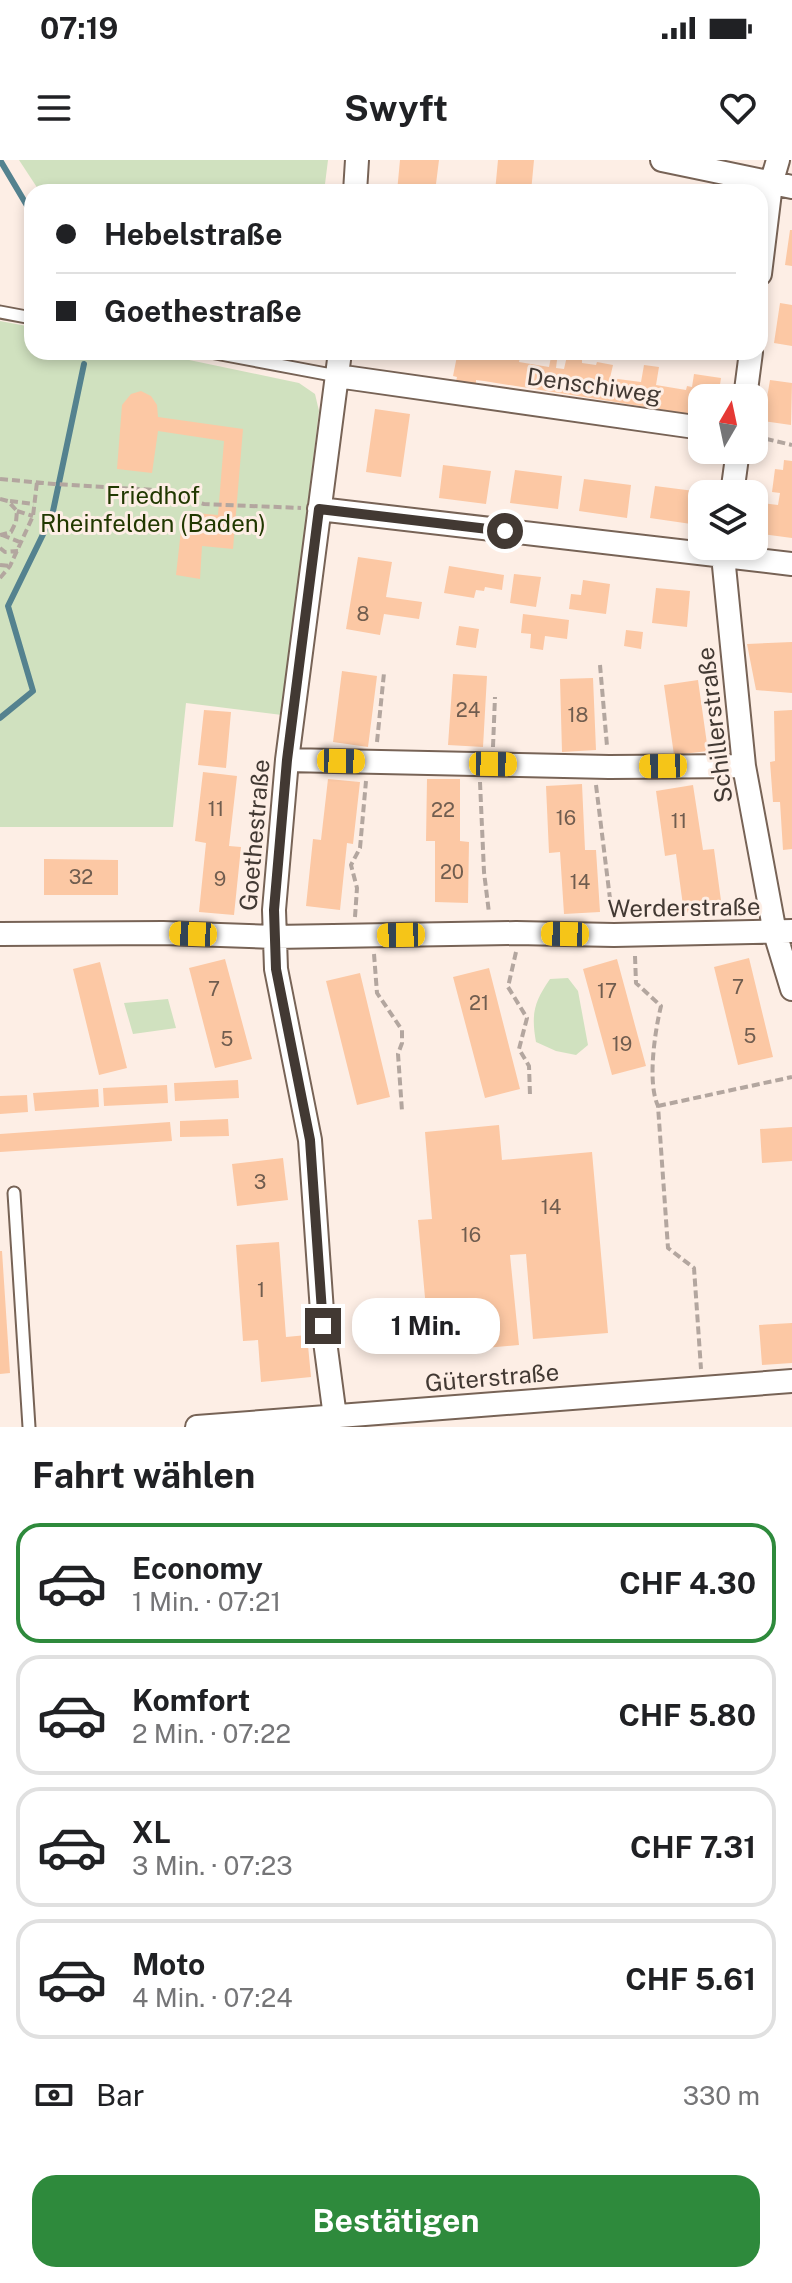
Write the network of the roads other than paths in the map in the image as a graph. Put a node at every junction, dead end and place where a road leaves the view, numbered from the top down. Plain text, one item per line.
1 (357, 160) edge
2 (662, 160) edge
3 (778, 160) edge
4 (356, 184) edge
5 (781, 186) edge
6 (768, 240) edge
7 (0, 312) edge
8 (24, 316) edge
9 (252, 360) edge
10 (339, 360) edge
11 (750, 360) edge
12 (337, 376) junction
13 (747, 384) edge
14 (688, 426) edge
15 (319, 509) junction
16 (688, 547) edge
17 (768, 559) edge
18 (725, 560) edge
19 (792, 564) edge
20 (287, 760) junction
21 (744, 766) junction
22 (784, 932) edge
23 (0, 934) edge
24 (274, 937) junction
25 (792, 989) edge
26 (14, 1193) dead end
27 (792, 1381) edge
28 (335, 1417) junction
29 (29, 1427) edge
30 (197, 1427) edge

1 - 4 street
2 - 5 street
3 - 5 street
5 - 6 street
7 - 8 lane
9 - 12 lane
10 - 12 street, Goethestraße
11 - 13 street
12 - 14 street, Denschiweg
12 - 15 street, Goethestraße
15 - 16 street
15 - 20 street, Goethestraße
17 - 19 street
18 - 21 street, Schillerstraße
20 - 21 street
20 - 24 street, Goethestraße
21 - 22 street, Schillerstraße
22 - 24 street, Werderstraße
22 - 25 street, Schillerstraße
23 - 24 street, Werderstraße
24 - 28 street, Goethestraße
26 - 29 lane
27 - 28 street, Güterstraße
28 - 30 street, Güterstraße

